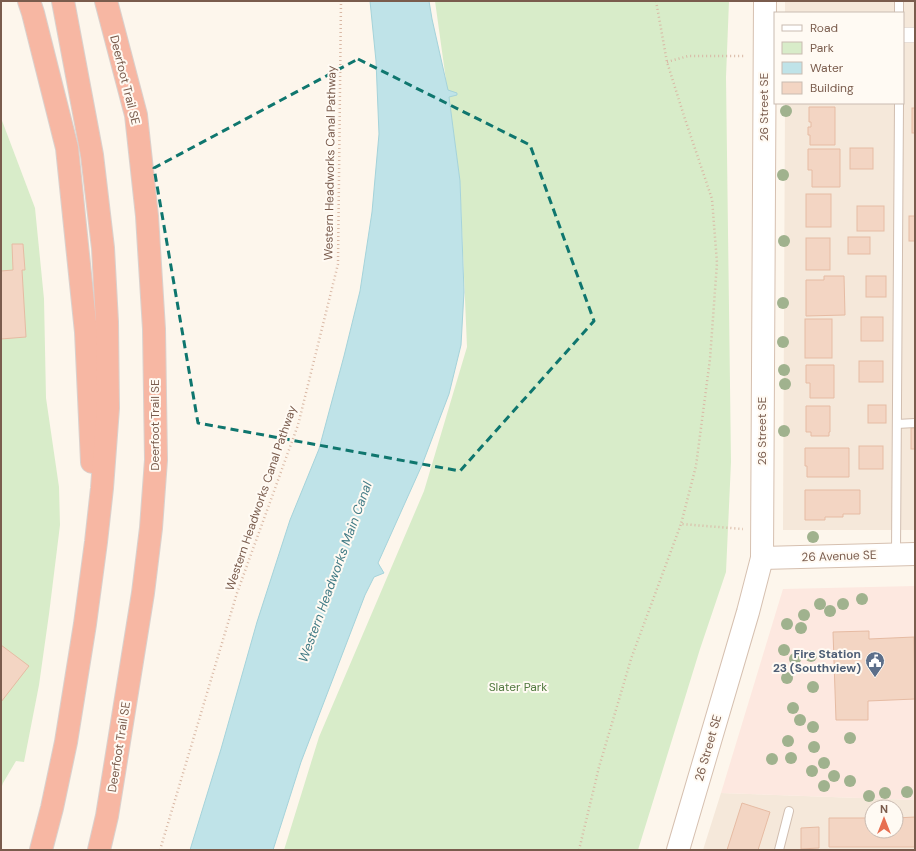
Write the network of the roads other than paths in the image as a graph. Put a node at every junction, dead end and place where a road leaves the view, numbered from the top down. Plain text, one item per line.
1 (29, 1) edge
2 (63, 1) edge
3 (106, 1) edge
4 (118, 1) edge
5 (765, 1) edge
6 (899, 1) edge
7 (900, 12) edge
8 (770, 35) edge
9 (904, 35) edge
10 (915, 35) edge
11 (899, 104) edge
12 (136, 115) junction
13 (915, 423) edge
14 (897, 424) junction
15 (96, 542) junction
16 (905, 554) edge
17 (762, 558) junction
18 (789, 811) dead end
19 (41, 850) edge
20 (99, 850) edge
21 (678, 850) edge
22 (779, 850) edge

1 - 15 highway
2 - 15 highway
3 - 12 highway, Deerfoot Trail SE
4 - 12 highway
5 - 8 street, 26 Street SE
6 - 7 lane
8 - 17 street, 26 Street SE
9 - 10 street
11 - 14 lane
12 - 20 highway, Deerfoot Trail SE
13 - 14 lane
14 - 16 lane
15 - 19 highway
16 - 17 street, 26 Avenue SE
17 - 21 street, 26 Street SE
18 - 22 lane

